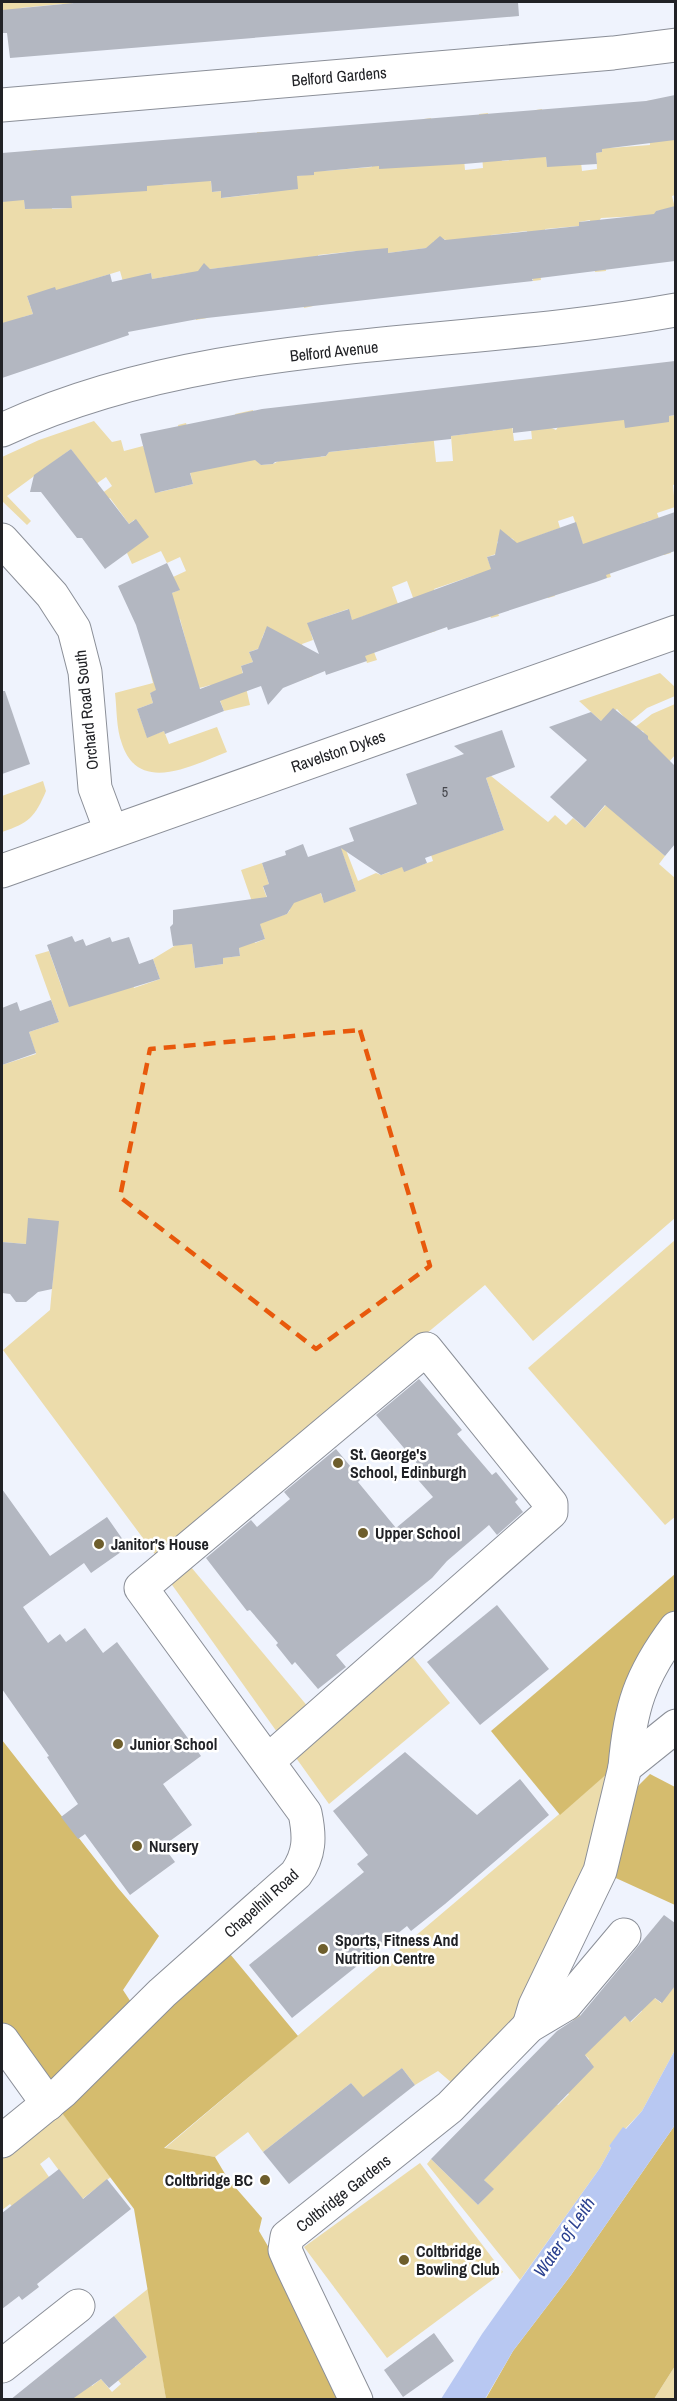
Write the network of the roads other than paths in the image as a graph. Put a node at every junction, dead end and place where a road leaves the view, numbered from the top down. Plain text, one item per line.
1 (675, 45) edge
2 (2, 105) edge
3 (675, 310) edge
4 (2, 430) edge
5 (2, 540) edge
6 (671, 640) edge
7 (111, 831) junction
8 (2, 871) edge
9 (675, 1628) edge
10 (675, 1726) edge
11 (268, 1761) junction
12 (625, 1767) junction
13 (624, 1935) dead end
14 (529, 2026) junction
15 (2, 2040) edge
16 (55, 2098) junction
17 (2, 2141) edge
18 (78, 2306) dead end
19 (2, 2366) edge
20 (356, 2400) edge

1 - 2 street, Belford Gardens
3 - 4 street, Belford Avenue
5 - 7 street, Orchard Road South
6 - 7 street, Ravelston Dykes
7 - 8 street, Ravelston Dykes
9 - 12 street, Coltbridge Gardens
10 - 12 street
11 - 11 street, Chapelhill Road
11 - 16 street, Chapelhill Road
12 - 14 street, Coltbridge Gardens
13 - 14 street, Coltbridge Gardens
14 - 20 street, Coltbridge Gardens
15 - 16 street
16 - 17 street, Chapelhill Road
18 - 19 street

